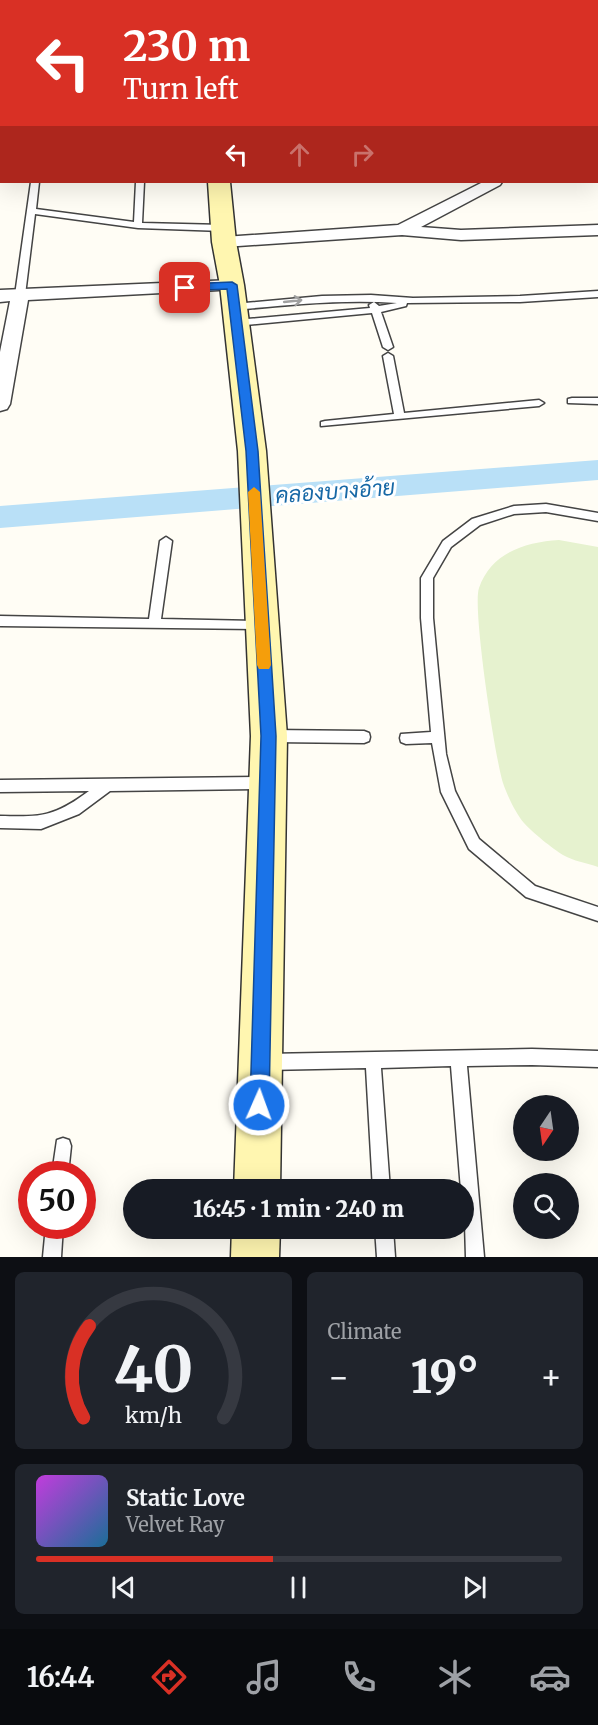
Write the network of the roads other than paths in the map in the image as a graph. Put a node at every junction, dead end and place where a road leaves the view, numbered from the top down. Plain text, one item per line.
1 (36, 183) edge
2 (140, 183) edge
3 (219, 183) edge
4 (492, 183) edge
5 (32, 211) junction
6 (138, 225) junction
7 (402, 230) junction
8 (598, 230) edge
9 (224, 235) junction
10 (598, 294) edge
11 (20, 295) junction
12 (0, 296) edge
13 (371, 298) junction
14 (413, 301) junction
15 (234, 305) junction
16 (376, 310) junction
17 (572, 401) dead end
18 (598, 401) edge
19 (539, 403) dead end
20 (0, 404) edge
21 (400, 416) junction
22 (325, 424) dead end
23 (598, 517) edge
24 (165, 541) dead end
25 (0, 621) edge
26 (154, 624) junction
27 (262, 626) junction
28 (269, 736) junction
29 (364, 737) dead end
30 (437, 737) junction
31 (406, 738) dead end
32 (267, 783) junction
33 (107, 785) junction
34 (0, 786) edge
35 (0, 822) edge
36 (598, 914) edge
37 (458, 1058) junction
38 (598, 1059) edge
39 (373, 1060) junction
40 (261, 1062) junction
41 (63, 1146) dead end
42 (61, 1161) edge
43 (257, 1179) edge
44 (381, 1179) edge
45 (54, 1239) edge
46 (256, 1239) edge
47 (385, 1239) edge
48 (52, 1257) edge
49 (255, 1257) edge
50 (386, 1257) edge
51 (475, 1257) edge

1 - 5 lane
2 - 6 lane
3 - 9 main road
4 - 7 street
5 - 6 lane
5 - 11 lane
6 - 9 lane
7 - 8 street
7 - 9 street
9 - 15 main road
10 - 14 lane
11 - 12 street
11 - 15 street
11 - 20 street
13 - 14 lane
15 -> 13 lane
13 - 16 lane
14 - 16 lane
15 - 16 lane
15 - 27 main road
16 - 21 lane
17 - 18 lane
19 - 21 lane
21 - 22 lane
23 - 30 lane
24 - 26 lane
25 - 26 lane
26 - 27 lane
27 - 28 main road
28 - 29 lane
28 - 32 main road
30 - 31 lane
30 - 36 lane
32 - 33 lane
32 - 40 main road
33 - 34 lane
33 - 35 lane
37 - 38 lane
37 - 39 lane
37 - 51 lane
39 - 40 lane
39 - 44 lane
40 - 43 main road
41 - 42 lane
45 - 48 lane
46 - 49 main road
47 - 50 lane

